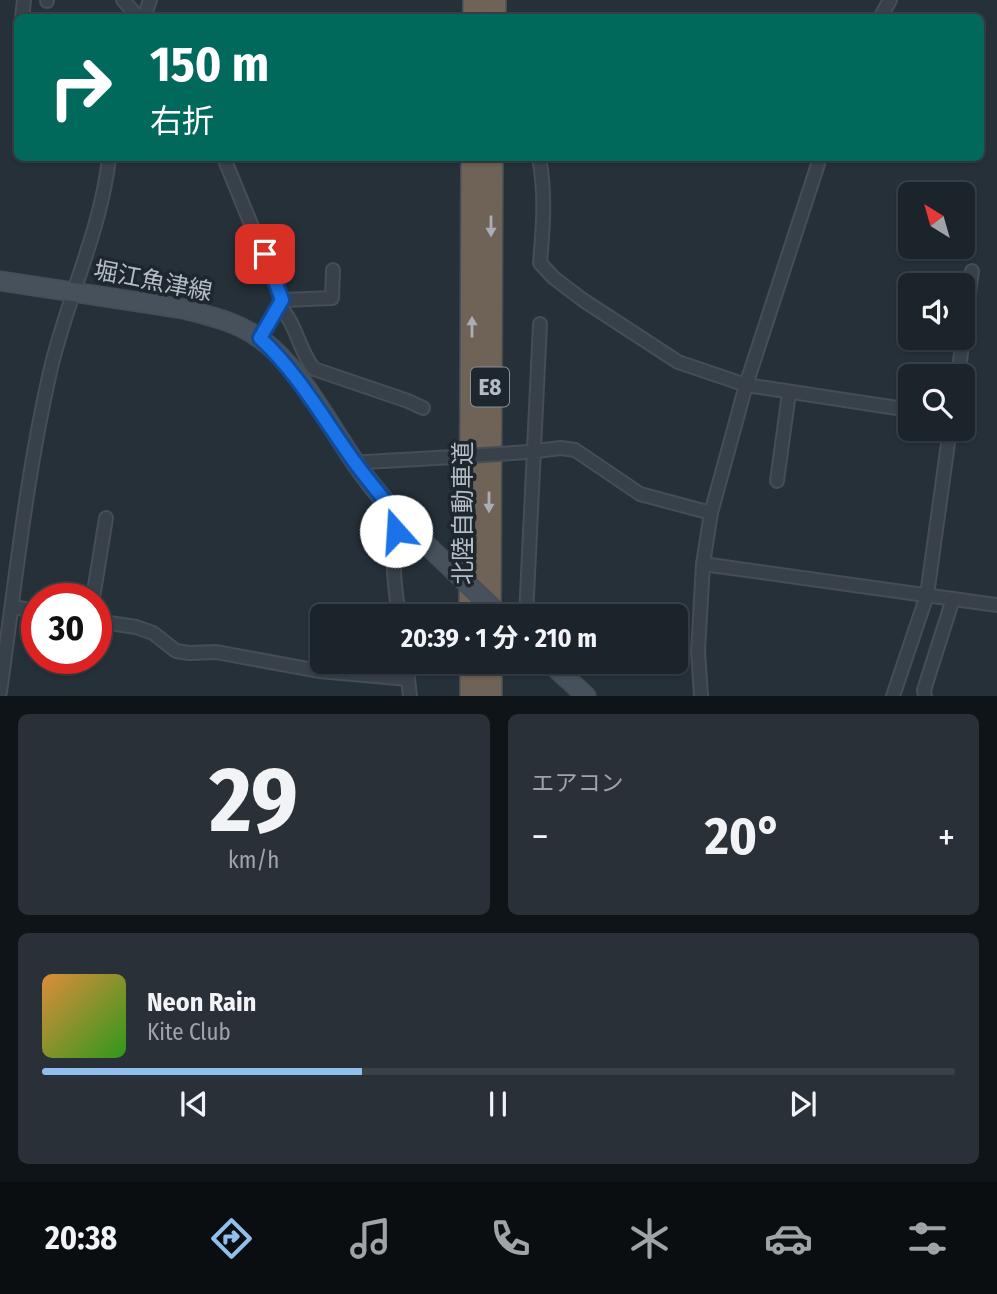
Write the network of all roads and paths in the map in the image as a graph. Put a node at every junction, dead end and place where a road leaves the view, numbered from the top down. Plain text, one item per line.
1 (123, 0) edge
2 (137, 14) edge
3 (108, 161) edge
4 (225, 161) edge
5 (473, 161) edge
6 (491, 161) edge
7 (540, 161) edge
8 (819, 161) edge
9 (333, 270) dead end
10 (972, 271) dead end
11 (0, 281) edge
12 (74, 291) junction
13 (281, 304) junction
14 (540, 324) dead end
15 (260, 338) junction
16 (960, 364) edge
17 (746, 385) junction
18 (789, 393) junction
19 (423, 408) dead end
20 (898, 408) edge
21 (948, 441) edge
22 (531, 451) junction
23 (358, 467) junction
24 (777, 481) dead end
25 (711, 513) junction
26 (106, 518) dead end
27 (400, 519) junction
28 (703, 564) junction
29 (95, 583) edge
30 (927, 595) junction
31 (953, 599) junction
32 (397, 604) edge
33 (471, 604) edge
34 (489, 604) edge
35 (489, 604) edge
36 (526, 604) edge
37 (997, 605) edge
38 (12, 607) junction
39 (21, 608) edge
40 (112, 623) edge
41 (3, 650) edge
42 (407, 674) edge
43 (472, 674) edge
44 (490, 674) edge
45 (563, 674) edge
46 (408, 679) junction
47 (0, 692) edge
48 (410, 695) edge
49 (472, 695) edge
50 (490, 695) edge
51 (586, 695) edge
52 (701, 695) edge
53 (893, 695) edge
54 (925, 695) edge

1 - 2 street
3 - 12 street
4 - 13 street
33 -> 5 highway, 北陸自動車道 / E8
6 -> 34 highway, 北陸自動車道 / E8
7 - 17 street
8 - 17 street
9 - 13 street
10 - 16 street
11 - 12 main road, 堀江魚津線
12 - 15 main road, 堀江魚津線
12 - 38 street
13 - 15 street
13 - 19 street
14 - 22 street
15 - 23 main road, 堀江魚津線
17 - 18 street
17 - 25 street
18 - 20 street
18 - 24 street
21 - 30 street
22 - 23 street, bridge
22 - 25 street
22 - 36 street
23 - 27 main road, 堀江魚津線
25 - 28 street
26 - 29 street
27 - 32 street
27 - 35 main road, 堀江魚津線, bridge
28 - 30 street
28 - 52 street
30 - 31 street
30 - 53 street
31 - 37 street
31 - 54 street
38 - 39 street
38 - 41 street
40 - 46 street
41 - 47 street
42 - 46 street
43 - 49 highway
44 - 50 highway
45 - 51 main road
46 - 48 street

